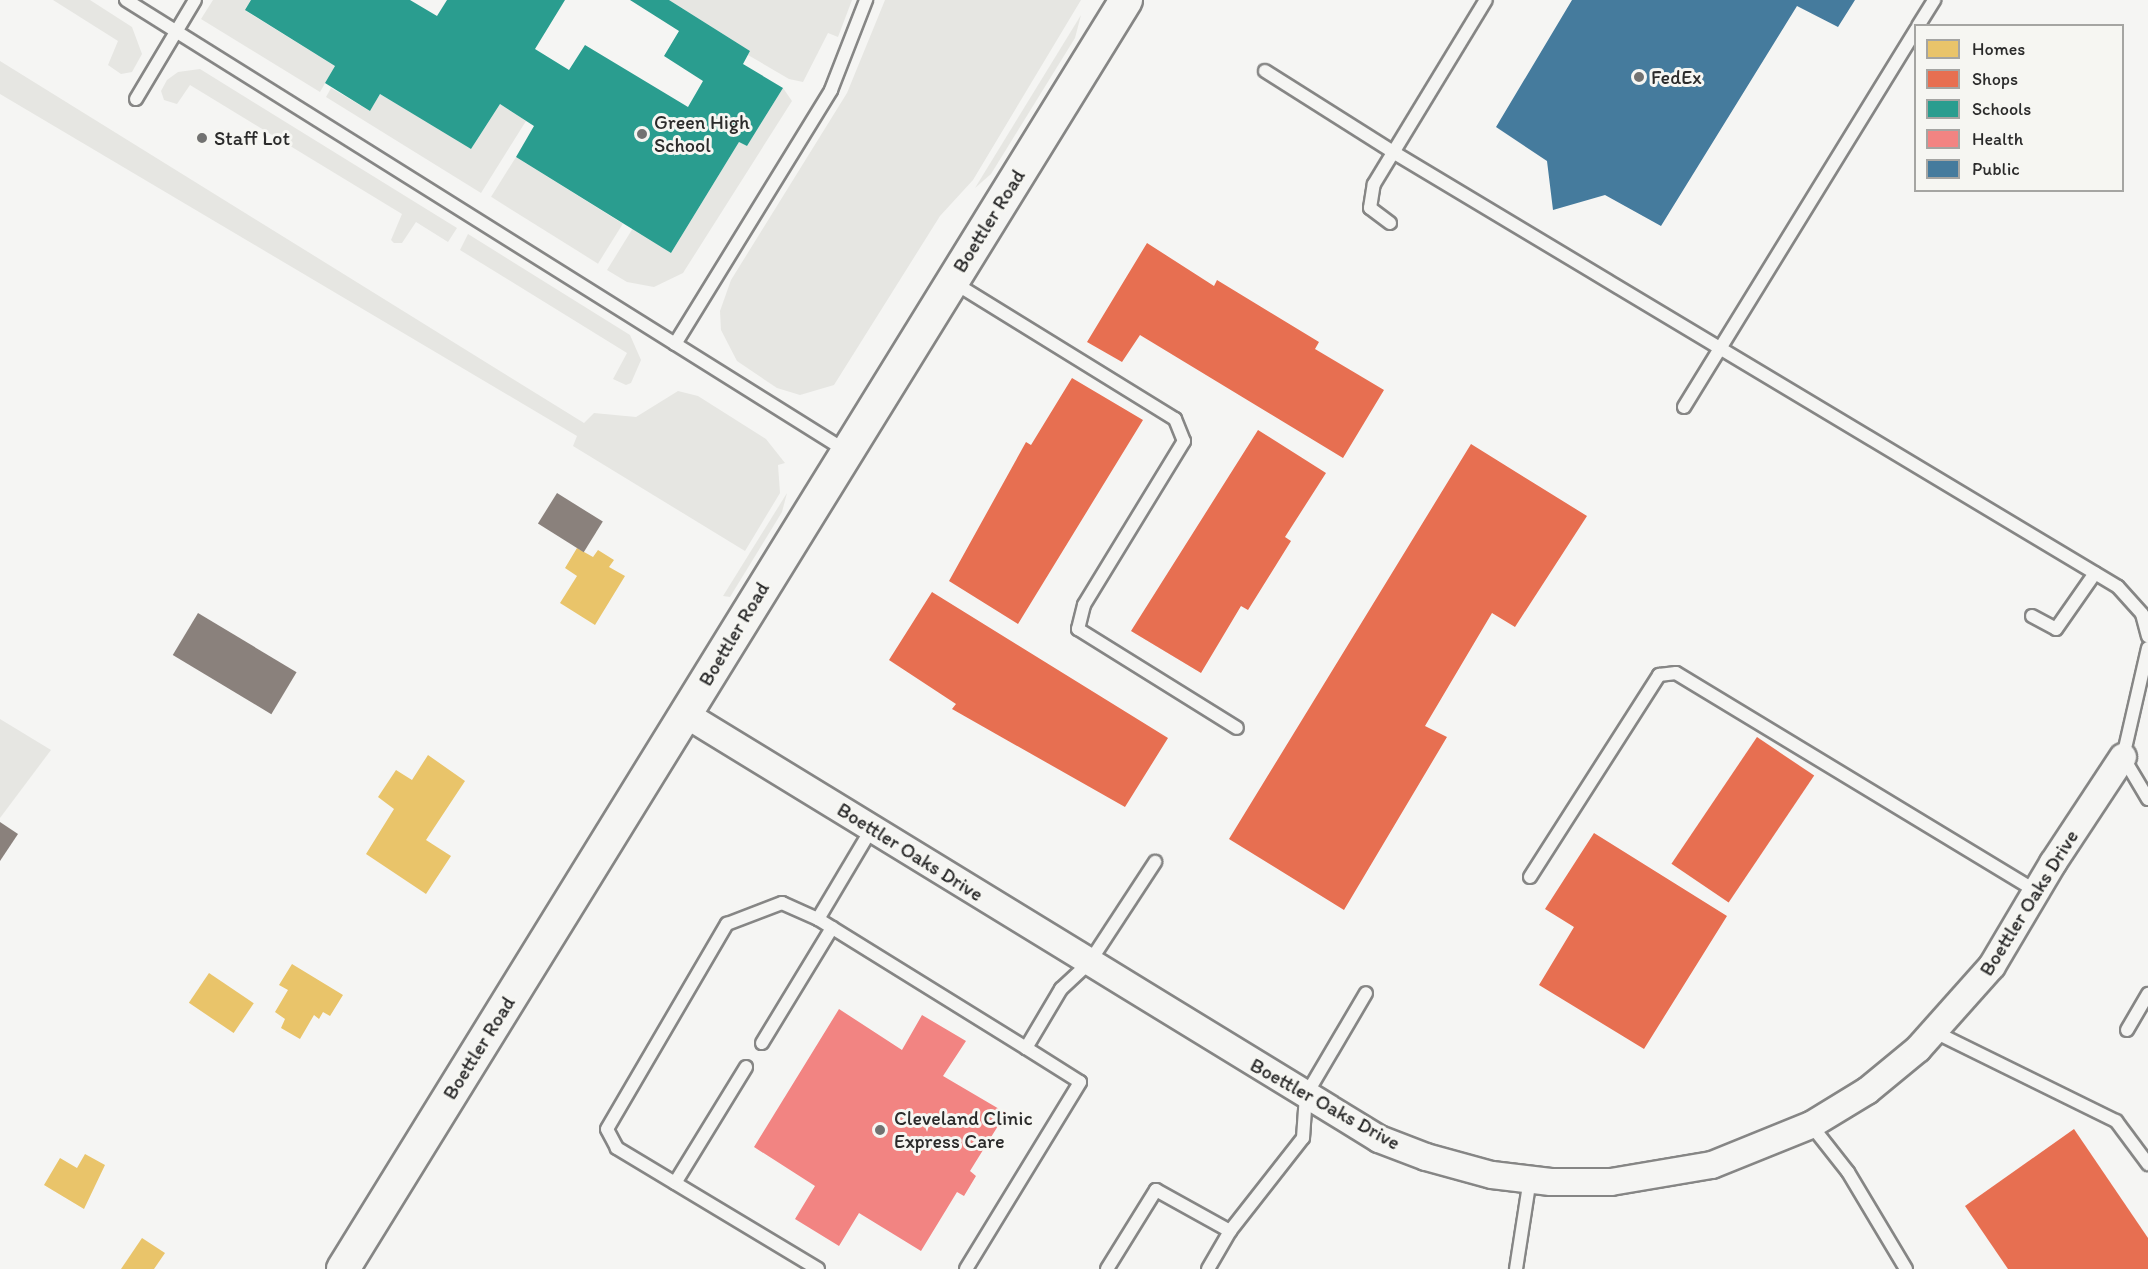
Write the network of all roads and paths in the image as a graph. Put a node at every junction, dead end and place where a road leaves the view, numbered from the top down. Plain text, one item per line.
1 (126, 0) edge
2 (195, 0) edge
3 (866, 0) edge
4 (1126, 0) edge
5 (1486, 0) edge
6 (1934, 0) edge
7 (1919, 24) edge
8 (175, 31) junction
9 (1914, 33) edge
10 (1265, 70) dead end
11 (136, 99) dead end
12 (1393, 152) junction
13 (1390, 223) dead end
14 (952, 281) junction
15 (675, 344) junction
16 (1720, 347) junction
17 (1684, 407) dead end
18 (846, 451) junction
19 (2095, 573) junction
20 (2032, 616) dead end
21 (2148, 636) edge
22 (2148, 648) edge
23 (685, 714) junction
24 (1237, 728) dead end
25 (2123, 757) junction
26 (2148, 799) edge
27 (872, 828) junction
28 (1155, 862) dead end
29 (1530, 877) dead end
30 (2038, 892) junction
31 (818, 919) junction
32 (832, 928) junction
33 (1089, 963) junction
34 (1366, 993) dead end
35 (2148, 994) edge
36 (2127, 1030) dead end
37 (1935, 1032) junction
38 (762, 1042) dead end
39 (1026, 1048) junction
40 (746, 1067) dead end
41 (1306, 1095) junction
42 (1811, 1125) junction
43 (2148, 1164) edge
44 (1530, 1179) junction
45 (675, 1183) junction
46 (1230, 1231) junction
47 (343, 1269) edge
48 (818, 1269) edge
49 (966, 1269) edge
50 (1107, 1269) edge
51 (1208, 1269) edge
52 (1516, 1269) edge
53 (1906, 1269) edge

1 - 8 lane
2 - 8 lane
3 - 15 lane
4 - 14 street, Boettler Road
5 - 12 lane
6 - 7 lane
8 - 11 lane
8 - 15 lane
9 - 16 lane
10 - 12 lane
12 - 13 lane
12 - 16 lane
14 - 18 street, Boettler Road
14 - 24 lane
15 - 18 lane
16 - 17 lane
16 - 19 lane
18 - 23 street, Boettler Road
19 - 20 lane
19 - 21 lane
22 - 25 lane
23 - 27 street, Boettler Oaks Drive
23 - 47 street, Boettler Road
25 - 26 lane
25 - 30 street, Boettler Oaks Drive
27 - 31 lane
27 - 33 street, Boettler Oaks Drive
28 - 33 lane
29 - 30 lane
30 - 37 street, Boettler Oaks Drive
31 - 32 lane
31 - 45 lane
32 - 38 lane
32 - 39 lane
33 - 39 lane
33 - 41 street, Boettler Oaks Drive
34 - 41 lane
35 - 36 lane
37 - 42 street, Boettler Oaks Drive
37 - 43 lane
39 - 49 lane
40 - 45 lane
41 - 44 street, Boettler Oaks Drive
41 - 46 lane
42 - 44 street, Boettler Oaks Drive
42 - 53 lane
44 - 52 lane
45 - 48 lane
46 - 50 lane
46 - 51 lane

